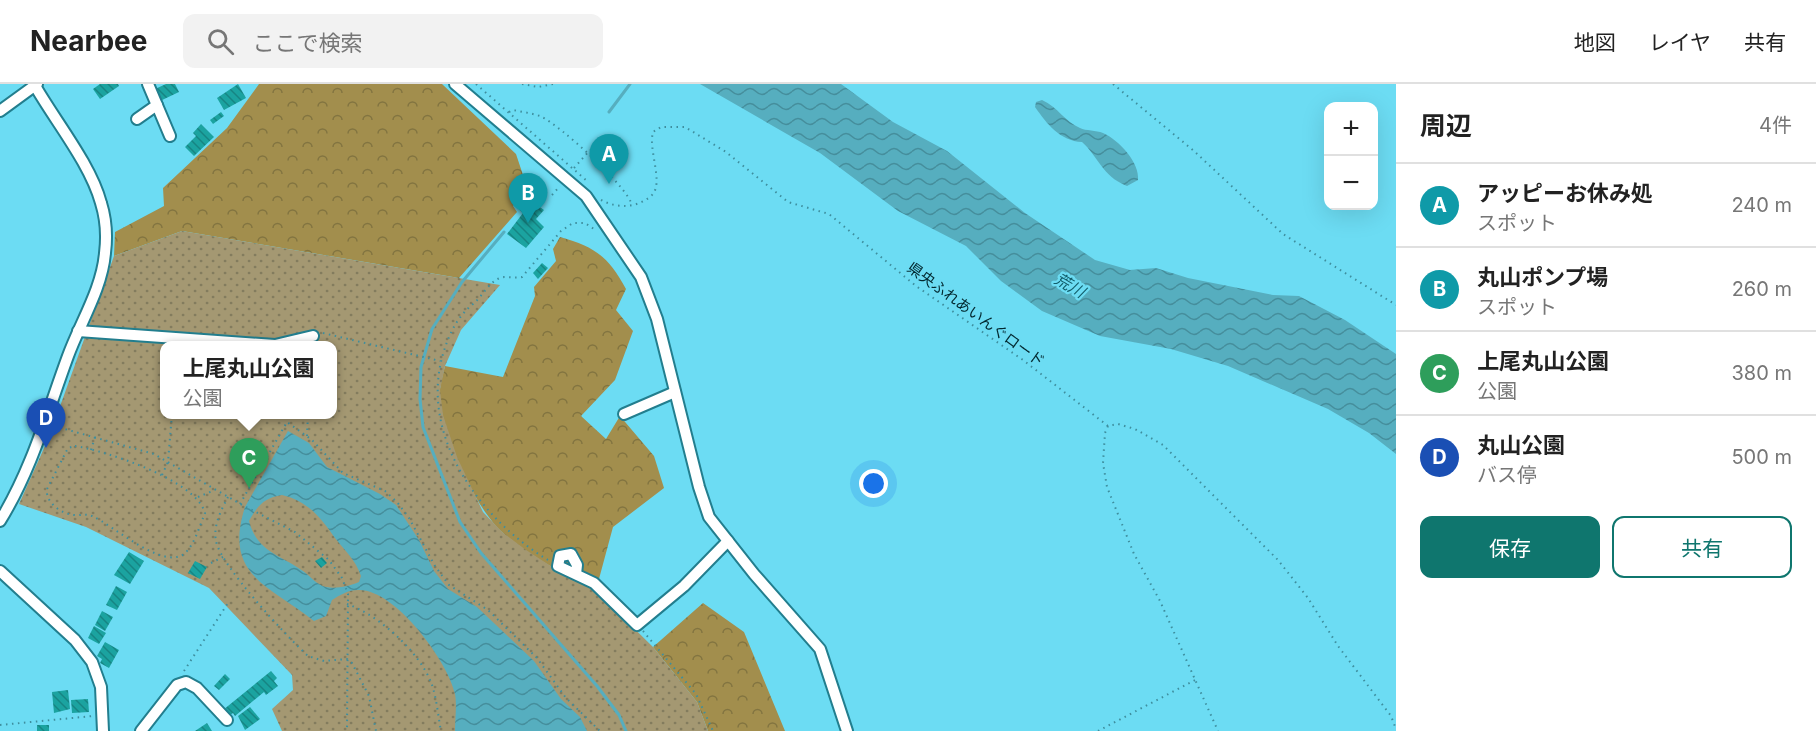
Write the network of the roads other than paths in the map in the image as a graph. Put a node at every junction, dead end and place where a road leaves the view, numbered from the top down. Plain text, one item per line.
1 (148, 84) edge
2 (455, 84) edge
3 (35, 85) edge
4 (157, 105) junction
5 (0, 111) edge
6 (137, 119) dead end
7 (170, 136) dead end
8 (78, 331) junction
9 (313, 336) road end
10 (219, 341) edge
11 (292, 341) edge
12 (675, 392) junction
13 (624, 414) dead end
14 (0, 521) edge
15 (728, 541) junction
16 (0, 571) edge
17 (576, 574) junction
18 (228, 720) dead end
19 (102, 731) edge
20 (141, 731) edge
21 (847, 731) edge

1 - 4 street
2 - 12 street
3 - 5 street
3 - 8 street
4 - 6 street
4 - 7 street
8 - 10 street
8 - 14 street
9 - 11 street
12 - 13 street
12 - 15 street
15 - 17 street
15 - 21 street
16 - 19 street
17 - 17 street
18 - 20 street

